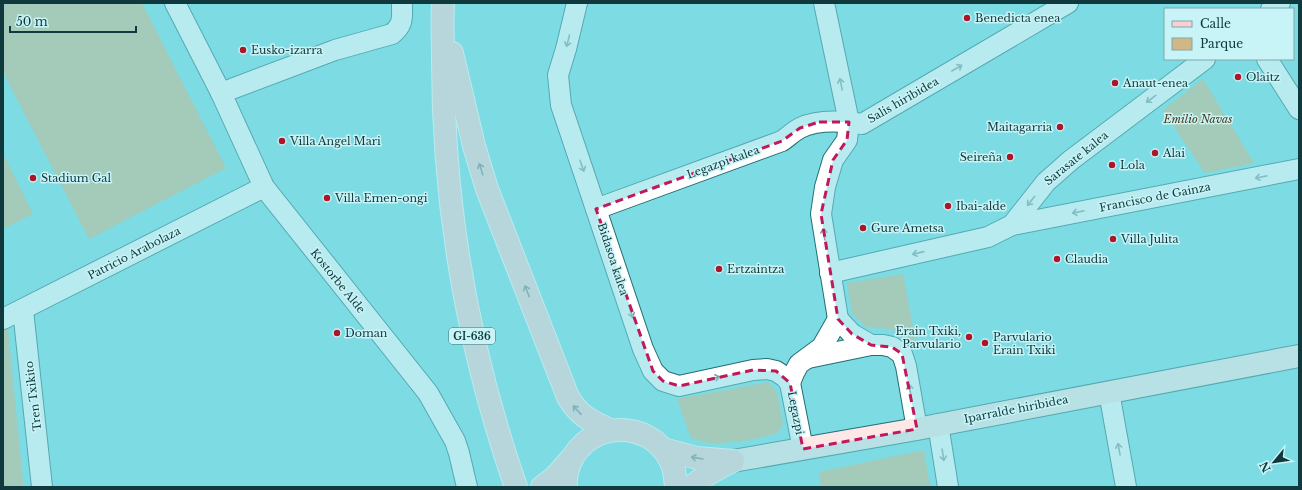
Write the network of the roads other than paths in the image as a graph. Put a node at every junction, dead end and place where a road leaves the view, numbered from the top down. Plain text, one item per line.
1 (176, 3) edge
2 (402, 3) edge
3 (577, 3) edge
4 (824, 3) edge
5 (1068, 3) edge
6 (443, 7) edge
7 (1204, 60) edge
8 (1268, 60) edge
9 (221, 93) junction
10 (1299, 109) edge
11 (850, 122) junction
12 (1299, 169) edge
13 (264, 187) junction
14 (596, 209) junction
15 (1012, 225) junction
16 (830, 273) junction
17 (23, 310) junction
18 (3, 319) edge
19 (838, 319) junction
20 (871, 345) junction
21 (1299, 356) edge
22 (808, 358) junction
23 (790, 383) junction
24 (1109, 392) junction
25 (927, 426) junction
26 (610, 430) junction
27 (663, 449) junction
28 (803, 449) junction
29 (504, 452) junction
30 (572, 458) junction
31 (733, 461) junction
32 (43, 486) edge
33 (467, 487) edge
34 (508, 487) edge
35 (516, 487) edge
36 (542, 487) edge
37 (566, 487) edge
38 (676, 487) edge
39 (691, 487) edge
40 (948, 487) edge
41 (1126, 487) edge

1 - 9 street, Kostorbe Alde
2 - 9 street
3 -> 14 street, Bidasoa kalea
11 -> 4 street
11 -> 5 street, Salis hiribidea
26 -> 6 main road
6 - 29 main road, GI-636
7 -> 15 street, Sarasate kalea
8 - 10 street
9 - 13 street, Kostorbe Alde
11 - 14 street, Legazpi kalea
16 -> 11 street
12 -> 15 street, Francisco de Gainza
13 - 17 street, Patricio Arabolaza
13 - 33 street, Kostorbe Alde
14 -> 23 street, Bidasoa kalea
15 -> 16 street, Sarasate kalea
16 - 19 street
17 - 18 street, Patricio Arabolaza
17 - 32 street, Tren Txikito
19 - 20 street
19 - 22 street, Legazpi
20 - 22 street
25 -> 20 street
21 - 24 main road, Iparralde hiribidea
22 - 23 street, Legazpi
23 - 28 street, Legazpi
24 - 25 main road, Iparralde hiribidea
41 -> 24 street
25 - 28 main road, Iparralde hiribidea
25 -> 40 street
26 - 27 main road
26 - 30 main road
31 -> 27 main road, Iparralde hiribidea
27 - 38 main road
28 - 31 main road, Iparralde hiribidea
29 - 34 main road
29 - 35 main road, GI-636
30 - 36 main road
30 - 37 main road
31 - 39 main road, Iparralde hiribidea

